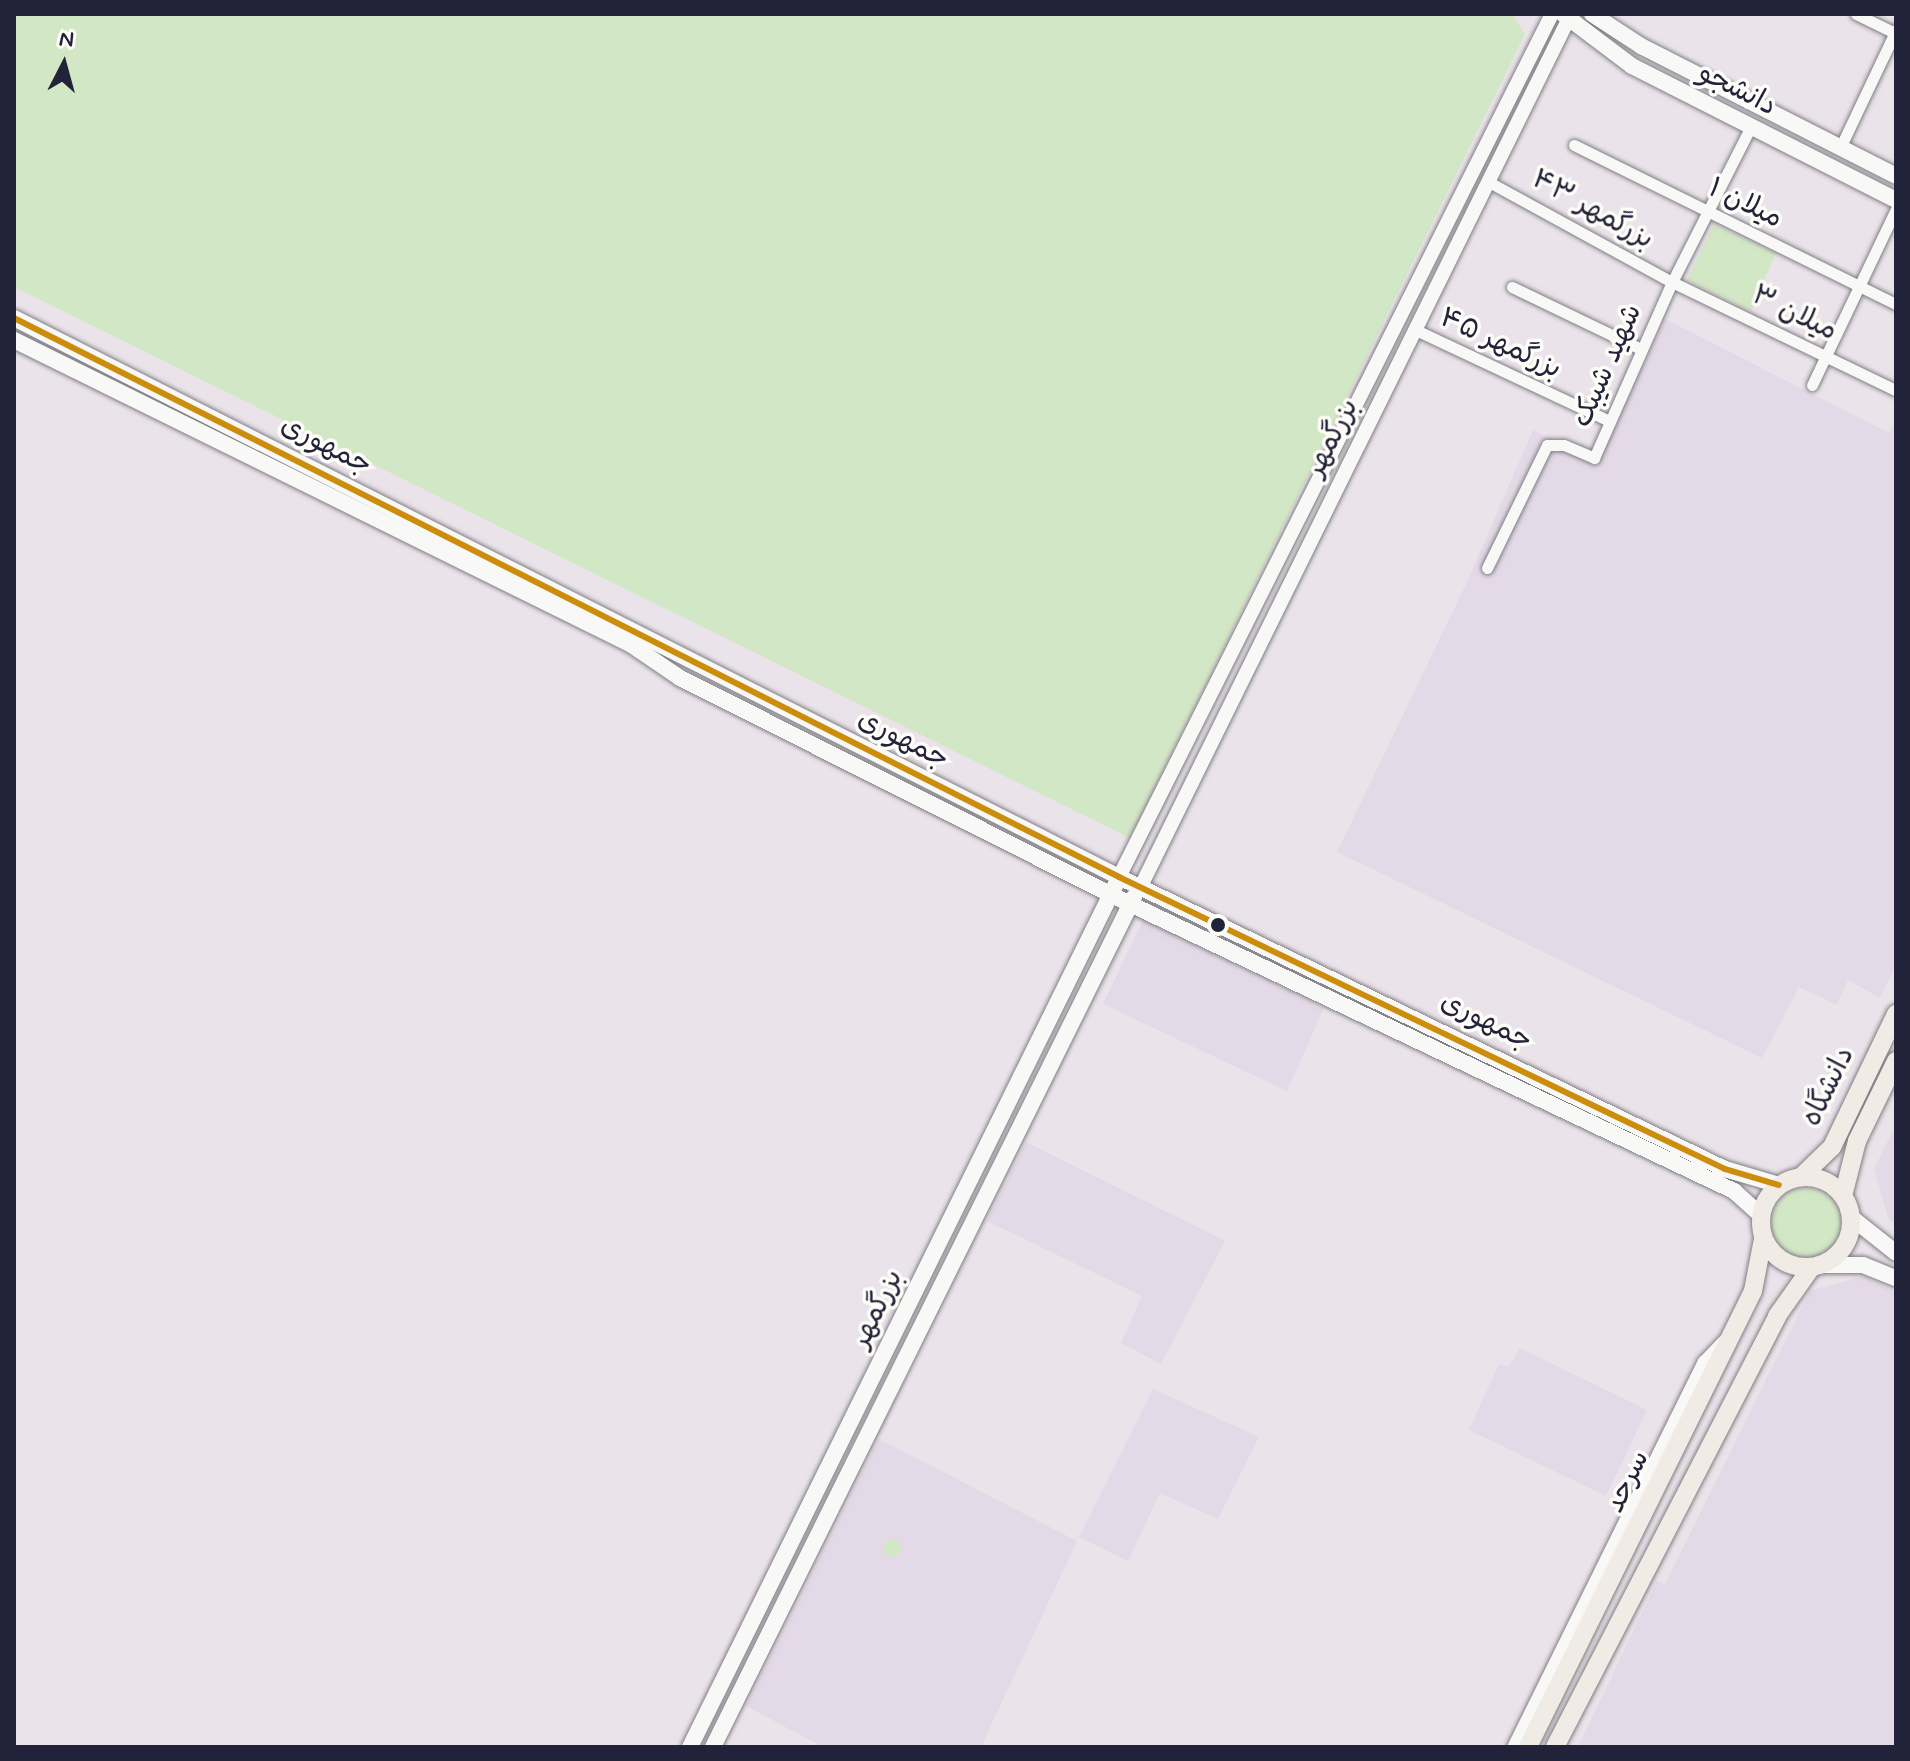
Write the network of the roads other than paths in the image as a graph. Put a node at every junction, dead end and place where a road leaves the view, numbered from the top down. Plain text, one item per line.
1 (1592, 14) edge
2 (1856, 14) edge
3 (1564, 15) edge
4 (1895, 32) edge
5 (1751, 126) junction
6 (1574, 145) dead end
7 (1840, 148) junction
8 (1896, 176) edge
9 (1489, 182) junction
10 (1896, 200) edge
11 (1896, 209) edge
12 (1709, 213) junction
13 (1672, 282) junction
14 (1857, 286) junction
15 (1512, 287) dead end
16 (1896, 304) edge
17 (14, 318) edge
18 (1392, 332) junction
19 (1413, 336) junction
20 (14, 340) edge
21 (1641, 349) junction
22 (1824, 355) junction
23 (1812, 385) dead end
24 (1895, 390) edge
25 (208, 414) junction
26 (1609, 421) junction
27 (198, 433) junction
28 (1282, 552) junction
29 (1300, 561) junction
30 (1487, 568) dead end
31 (689, 662) junction
32 (680, 678) junction
33 (1119, 877) junction
34 (1141, 886) junction
35 (1111, 893) junction
36 (1130, 904) junction
37 (1355, 987) junction
38 (1345, 1004) junction
39 (1896, 1014) edge
40 (1896, 1061) edge
41 (1010, 1099) junction
42 (1030, 1109) junction
43 (1801, 1177) junction
44 (1779, 1185) junction
45 (1843, 1196) junction
46 (1761, 1215) junction
47 (1852, 1218) junction
48 (1763, 1239) junction
49 (1896, 1253) edge
50 (1817, 1266) junction
51 (1896, 1278) edge
52 (1734, 1328) junction
53 (690, 1747) edge
54 (713, 1747) edge
55 (1512, 1747) edge
56 (1528, 1747) edge
57 (1555, 1747) edge

1 - 7 main road, دانشجو
2 - 4 street
3 - 5 main road, دانشجو
3 - 9 street, بزرگمهر
3 - 18 street, بزرگمهر
4 - 7 street
5 - 10 main road, دانشجو
5 - 12 street, شهید شیبک
6 - 12 street, میلان ۱
7 - 8 main road, دانشجو
9 - 13 street, بزرگمهر ۴۳
9 - 19 street, بزرگمهر
11 - 14 street
12 - 13 street, شهید شیبک
12 - 14 street, میلان ۱
13 - 21 street, شهید شیبک
13 - 22 street, میلان ۳
14 - 16 street, میلان ۱
14 - 22 street
15 - 21 street
17 - 25 main road, جمهوری
18 - 19 street
18 - 28 street, بزرگمهر
19 - 26 street, بزرگمهر ۴۵
19 - 29 street, بزرگمهر
20 - 27 main road, جمهوری
21 - 26 street, شهید شیبک
22 - 23 street
22 - 24 street, میلان ۳
25 - 27 main road
25 - 31 main road, جمهوری
26 - 30 street, شهید شیبک
27 - 32 main road, جمهوری
28 - 29 street
28 - 33 street, بزرگمهر
29 - 34 street, بزرگمهر
31 - 32 main road
31 - 33 main road, جمهوری
32 - 35 main road, جمهوری
33 - 34 main road, جمهوری
33 - 35 main road, بزرگمهر
34 - 36 main road, بزرگمهر
34 - 37 main road, جمهوری
35 - 36 main road, جمهوری
35 - 41 main road, بزرگمهر
36 - 38 main road, جمهوری
36 - 42 main road, بزرگمهر
37 - 38 main road
37 - 44 main road, جمهوری
38 - 46 main road, جمهوری
39 - 43 main road, دانشگاه
40 - 45 main road, دانشگاه
41 - 42 main road
41 - 53 main road, بزرگمهر
42 - 54 main road, بزرگمهر
43 - 44 main road
43 - 45 main road
44 - 46 main road
45 - 47 main road
46 - 48 main road
47 - 49 main road
47 - 50 main road
48 - 50 main road
48 - 52 main road, سرحد
50 - 51 main road
50 - 57 main road, سرحد
52 - 55 street
52 - 56 main road, سرحد

